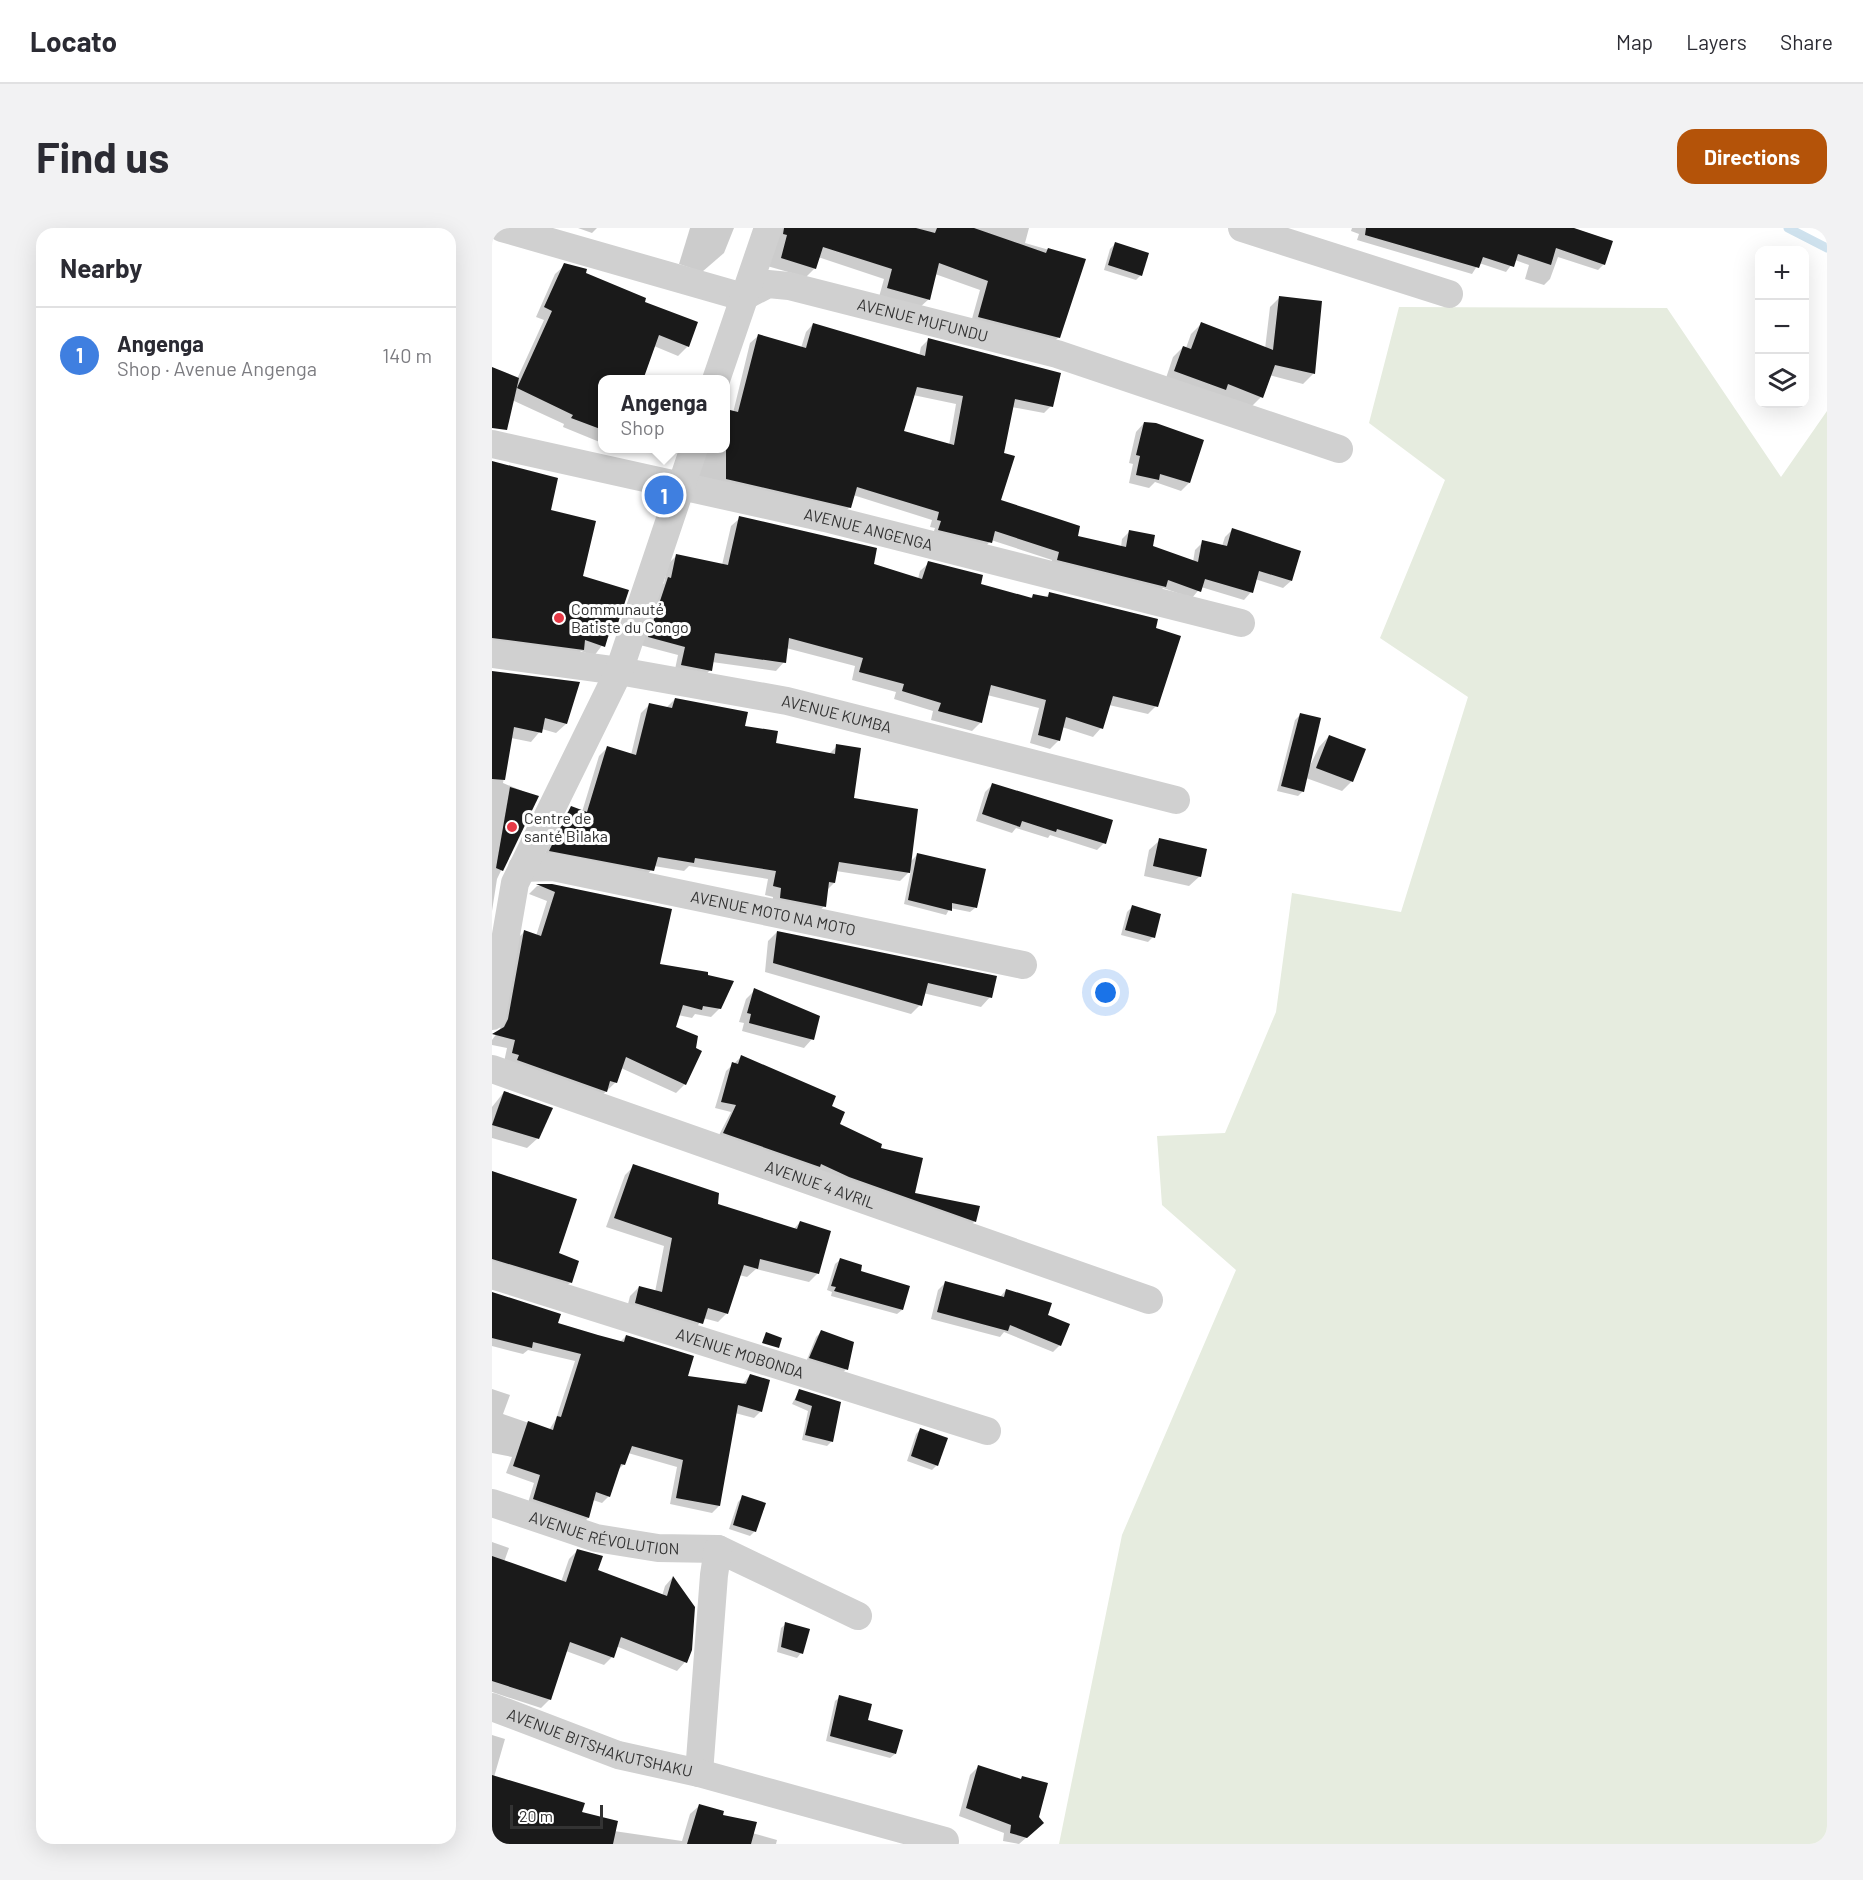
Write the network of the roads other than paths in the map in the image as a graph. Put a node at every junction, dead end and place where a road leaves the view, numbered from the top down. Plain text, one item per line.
1 (502, 228) edge
2 (768, 228) edge
3 (1242, 228) edge
4 (1449, 294) dead end
5 (743, 297) junction
6 (718, 375) edge
7 (492, 444) edge
8 (1339, 449) dead end
9 (692, 453) edge
10 (682, 486) junction
11 (1241, 622) dead end
12 (492, 654) edge
13 (619, 671) junction
14 (1176, 800) dead end
15 (510, 876) edge
16 (1023, 965) dead end
17 (492, 1016) edge
18 (492, 1069) edge
19 (492, 1275) edge
20 (1149, 1300) dead end
21 (987, 1431) dead end
22 (492, 1503) edge
23 (718, 1548) junction
24 (858, 1616) dead end
25 (492, 1707) edge
26 (699, 1773) junction
27 (945, 1841) dead end

1 - 5 street
2 - 5 street
3 - 4 street
5 - 6 street
5 - 8 street, AVENUE MUFUNDU
7 - 10 street, AVENUE ANGENGA
9 - 10 street
10 - 11 street, AVENUE ANGENGA
10 - 13 street
12 - 13 street, AVENUE KUMBA
13 - 14 street, AVENUE KUMBA
13 - 15 street
15 - 16 street, AVENUE MOTO NA MOTO
15 - 17 street
18 - 20 street, AVENUE 4 AVRIL
19 - 21 street, AVENUE MOBONDA
22 - 23 street, AVENUE RÉVOLUTION
23 - 24 street
23 - 26 street, AVENUE BITSHAKUTSHAKU
25 - 26 street, AVENUE BITSHAKUTSHAKU
26 - 27 street

